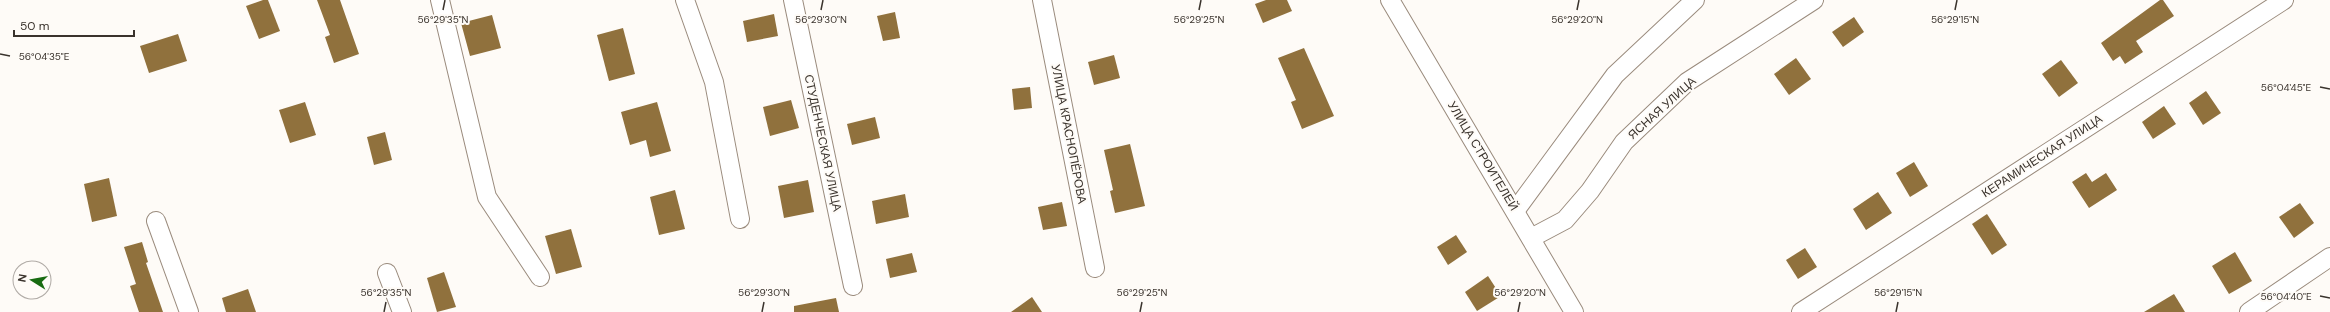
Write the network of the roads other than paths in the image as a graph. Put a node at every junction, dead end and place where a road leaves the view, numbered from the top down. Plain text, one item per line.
1 (440, 0) edge
2 (685, 0) edge
3 (793, 0) edge
4 (1042, 0) edge
5 (1390, 0) edge
6 (1695, 0) edge
7 (1814, 0) edge
8 (2284, 0) edge
9 (1515, 211) junction
10 (740, 219) dead end
11 (156, 221) dead end
12 (1531, 238) junction
13 (2330, 257) edge
14 (1096, 268) dead end
15 (387, 273) dead end
16 (540, 277) dead end
17 (853, 286) dead end
18 (189, 312) edge
19 (402, 312) edge
20 (1574, 312) edge
21 (1801, 312) edge
22 (2249, 312) edge

1 - 16 street
2 - 10 street
3 - 17 street, СТУДЕНЧЕСКАЯ УЛИЦА
4 - 14 street, УЛИЦА КРАСНОПЁРОВА
5 - 9 street, УЛИЦА СТРОИТЕЛЕЙ
6 - 9 street
7 - 12 street, ЯСНАЯ УЛИЦА
8 - 21 street, КЕРАМИЧЕСКАЯ УЛИЦА
9 - 12 street, УЛИЦА СТРОИТЕЛЕЙ
11 - 18 street
12 - 20 street, УЛИЦА СТРОИТЕЛЕЙ
13 - 22 street
15 - 19 street

